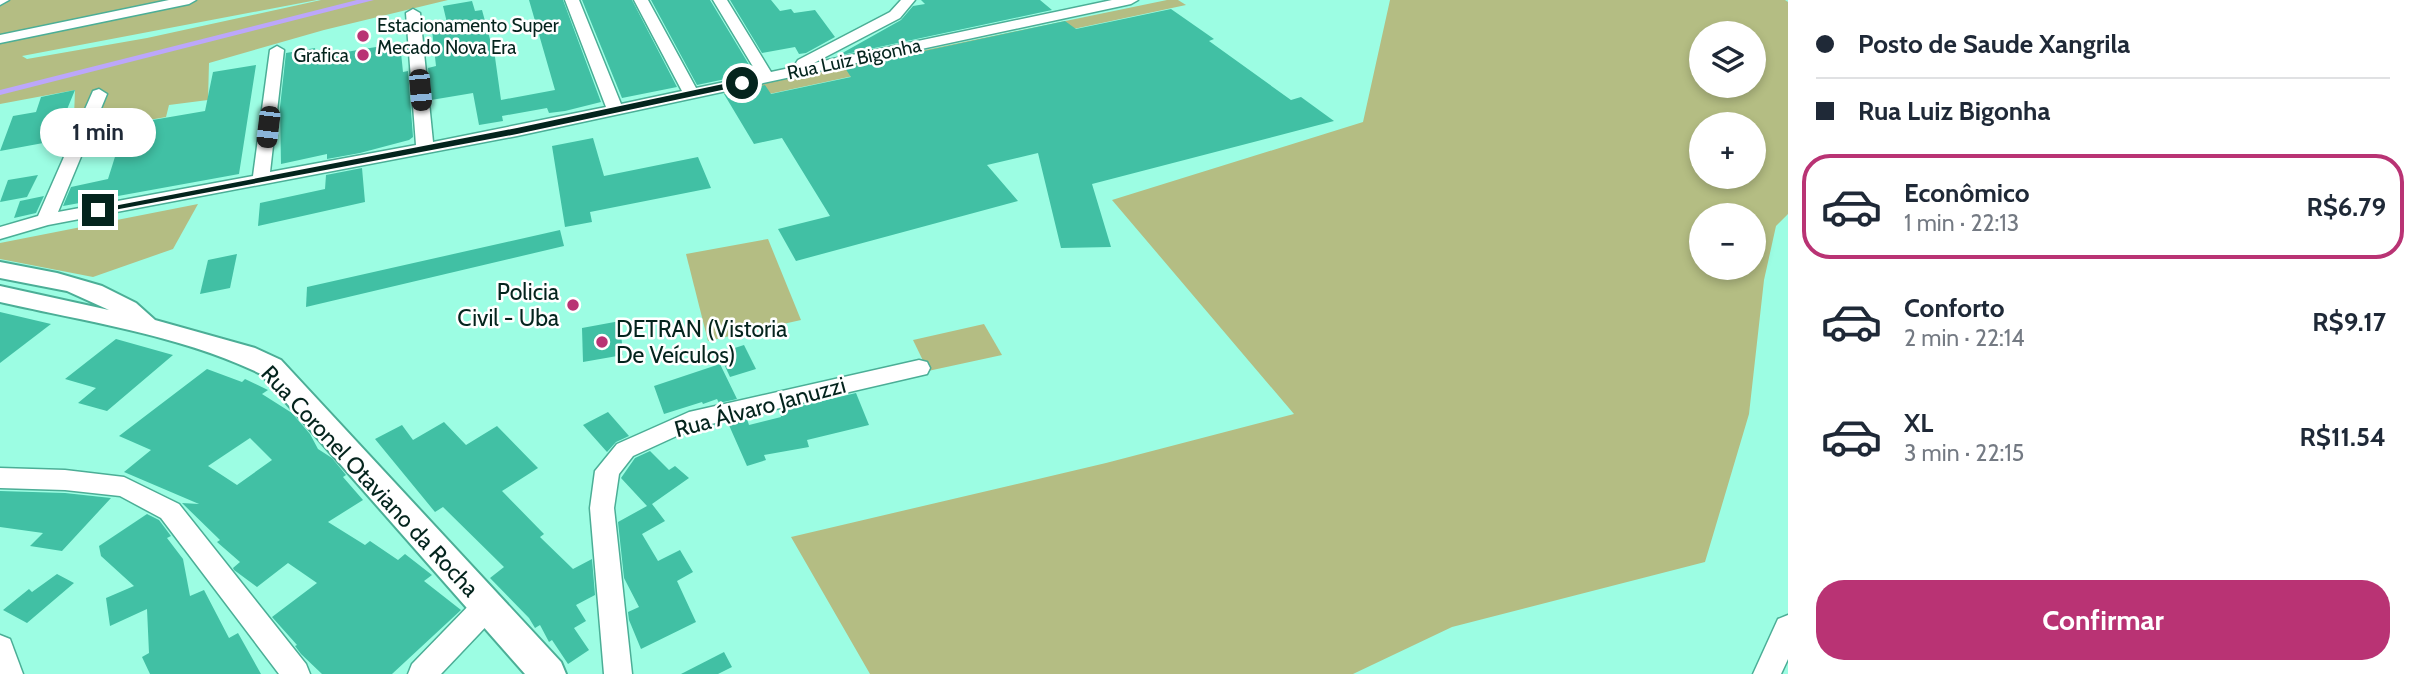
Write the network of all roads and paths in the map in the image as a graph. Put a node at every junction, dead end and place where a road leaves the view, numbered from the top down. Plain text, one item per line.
1 (189, 0) edge
2 (572, 0) edge
3 (641, 0) edge
4 (720, 0) edge
5 (908, 0) edge
6 (1130, 0) edge
7 (414, 13) dead end
8 (0, 38) edge
9 (277, 50) dead end
10 (785, 74) junction
11 (767, 78) junction
12 (99, 94) dead end
13 (691, 94) junction
14 (615, 110) junction
15 (425, 148) junction
16 (261, 179) junction
17 (46, 219) junction
18 (0, 233) edge
19 (0, 270) edge
20 (0, 294) edge
21 (149, 328) junction
22 (919, 368) dead end
23 (0, 478) edge
24 (487, 606) junction
25 (1788, 628) edge
26 (0, 648) edge
27 (9, 674) edge
28 (296, 674) edge
29 (422, 674) edge
30 (548, 674) edge
31 (618, 674) edge
32 (1767, 674) edge

1 - 8 street
2 - 14 street
3 - 13 street
4 - 11 street
5 - 10 street
6 - 10 street, Rua Luiz Bigonha
7 - 15 street
9 - 16 street
10 - 11 street, Rua Luiz Bigonha
11 - 13 street, Rua Luiz Bigonha
12 - 17 street
13 - 14 street, Rua Luiz Bigonha
14 - 15 street, Rua Luiz Bigonha
15 - 16 street, Rua Luiz Bigonha
16 - 17 street, Rua Luiz Bigonha
17 - 18 street, Rua Luiz Bigonha
19 - 21 street
20 - 21 street, Rua Coronel Otaviano da Rocha
21 - 24 street, Rua Coronel Otaviano da Rocha
22 - 31 street, Rua Álvaro Januzzi
23 - 28 street
24 - 29 street
24 - 30 street, Rua Coronel Otaviano da Rocha
25 - 32 street
26 - 27 street

